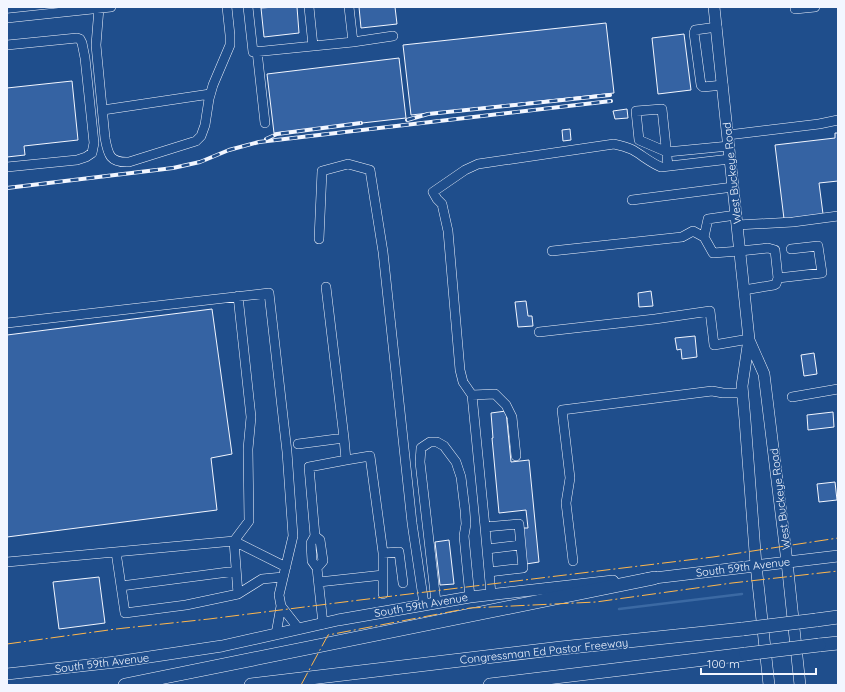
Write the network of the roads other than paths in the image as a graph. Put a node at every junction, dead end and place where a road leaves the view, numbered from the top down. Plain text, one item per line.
1 (111, 7) edge
2 (227, 7) edge
3 (248, 7) edge
4 (309, 7) edge
5 (349, 7) edge
6 (714, 7) edge
7 (815, 7) edge
8 (99, 8) junction
9 (794, 9) dead end
10 (7, 18) edge
11 (716, 27) junction
12 (393, 36) dead end
13 (353, 42) junction
14 (7, 45) edge
15 (313, 46) junction
16 (257, 51) junction
17 (722, 85) junction
18 (210, 94) junction
19 (103, 110) junction
20 (838, 120) edge
21 (265, 123) dead end
22 (728, 141) junction
23 (667, 152) junction
24 (730, 159) junction
25 (668, 166) junction
26 (7, 167) edge
27 (733, 187) junction
28 (632, 200) dead end
29 (838, 216) edge
30 (737, 220) junction
31 (704, 237) junction
32 (319, 239) dead end
33 (783, 249) junction
34 (552, 251) dead end
35 (740, 251) junction
36 (778, 278) junction
37 (326, 287) dead end
38 (744, 290) junction
39 (238, 296) junction
40 (7, 323) edge
41 (539, 332) dead end
42 (749, 339) junction
43 (838, 389) edge
44 (743, 393) junction
45 (472, 395) junction
46 (792, 397) dead end
47 (344, 438) junction
48 (298, 444) dead end
49 (516, 456) dead end
50 (346, 460) junction
51 (485, 527) junction
52 (234, 541) junction
53 (520, 545) junction
54 (487, 549) junction
55 (116, 552) junction
56 (383, 553) junction
57 (838, 556) edge
58 (573, 561) dead end
59 (7, 562) edge
60 (787, 562) junction
61 (756, 566) junction
62 (286, 567) junction
63 (236, 571) junction
64 (489, 572) junction
65 (383, 575) junction
66 (283, 577) junction
67 (654, 578) junction
68 (319, 582) junction
69 (403, 583) dead end
70 (121, 586) junction
71 (238, 594) junction
72 (383, 594) dead end
73 (491, 594) junction
74 (470, 597) junction
75 (436, 602) junction
76 (424, 604) junction
77 (281, 606) junction
78 (838, 617) edge
79 (323, 624) junction
80 (299, 629) junction
81 (276, 634) junction
82 (838, 643) edge
83 (7, 674) edge
84 (125, 685) edge
85 (251, 685) edge
86 (490, 685) edge
87 (770, 685) edge
88 (800, 685) edge

1 - 8 street
2 - 18 street
3 - 16 street
4 - 15 street
5 - 13 street
6 - 11 main road, West Buckeye Road
7 - 9 street
8 - 10 street
8 - 19 street
11 - 17 main road, West Buckeye Road
11 - 17 street
12 - 13 street
13 - 15 street
14 - 26 street
15 - 16 street
16 - 21 street
17 - 22 main road, West Buckeye Road
18 - 19 street
18 - 19 street
20 - 22 street
22 - 23 street
22 - 24 main road, West Buckeye Road
23 - 23 street
23 - 25 street
24 - 25 street
24 - 27 main road, West Buckeye Road
25 - 45 street
27 - 28 street
27 - 30 main road, West Buckeye Road
29 - 30 street
30 - 31 street
30 - 35 main road, West Buckeye Road
31 - 34 street
31 - 35 street
32 - 76 street
33 - 35 street
33 - 36 street
33 - 36 street
35 - 38 main road, West Buckeye Road
36 - 38 street
37 - 47 street
38 - 42 main road, West Buckeye Road
39 - 40 street
39 - 52 street
39 - 62 street
41 - 42 street
42 - 44 main road, West Buckeye Road
42 - 60 main road, West Buckeye Road
43 - 46 street
44 - 58 street
44 - 61 main road, West Buckeye Road
45 - 49 street
45 - 51 street
47 - 48 street
47 - 50 street
50 - 56 street
50 - 68 street
51 - 53 street
51 - 54 street
52 - 55 street
52 - 62 street
52 - 63 street
53 - 54 street
53 - 64 street
54 - 64 street
55 - 59 street
55 - 70 street
56 - 65 street
56 - 69 street
57 - 60 main road, South 59th Avenue
60 - 61 main road, South 59th Avenue
60 - 88 main road, West Buckeye Road
61 - 67 main road, South 59th Avenue
61 - 87 main road, West Buckeye Road
62 - 66 street
63 - 70 street
63 - 71 street
64 - 73 street
65 - 68 street
65 - 72 street
66 - 71 street
66 - 77 street
67 - 73 main road, South 59th Avenue
67 - 84 highway
68 - 79 street
70 - 71 street
73 - 74 main road, South 59th Avenue
74 - 75 main road, South 59th Avenue
74 - 75 street
75 - 76 main road, South 59th Avenue
76 - 79 main road, South 59th Avenue
77 - 80 street
77 - 81 street
78 - 85 highway, Congressman Ed Pastor Freeway, bridge
79 - 80 main road, South 59th Avenue
80 - 81 main road, South 59th Avenue
81 - 83 main road, South 59th Avenue
82 - 86 highway, bridge

